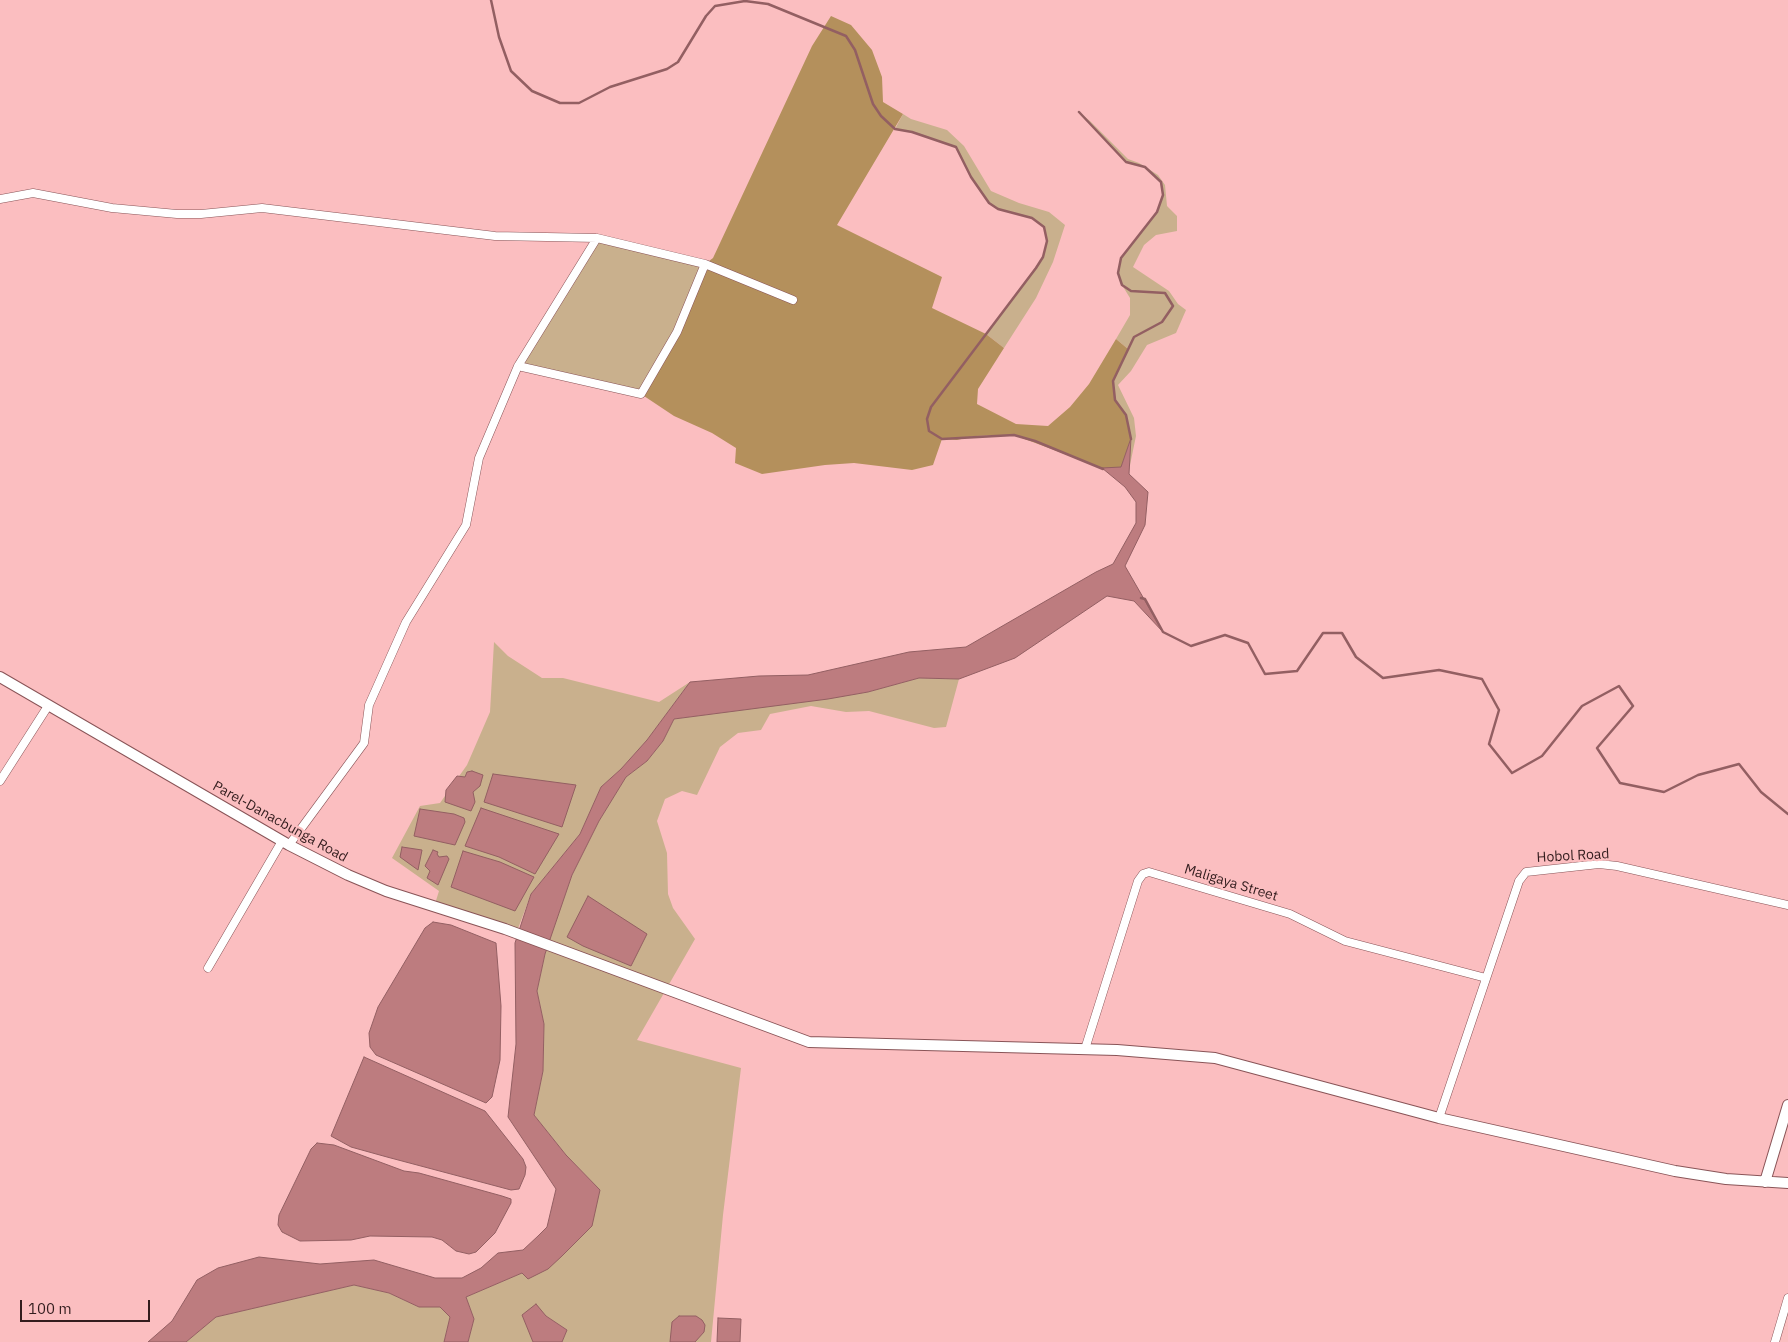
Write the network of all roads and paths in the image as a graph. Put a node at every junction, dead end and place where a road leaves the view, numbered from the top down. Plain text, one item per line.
1 (0, 199) edge
2 (597, 238) junction
3 (705, 264) junction
4 (793, 300) dead end
5 (518, 366) junction
6 (0, 677) edge
7 (48, 706) junction
8 (0, 781) edge
9 (286, 843) junction
10 (1788, 905) edge
11 (208, 968) dead end
12 (1486, 978) junction
13 (1084, 1049) junction
14 (1788, 1105) edge
15 (1439, 1118) junction
16 (1765, 1182) junction
17 (1788, 1184) edge
18 (1788, 1298) edge
19 (1775, 1342) edge

1 - 2 street
2 - 3 street
2 - 5 street
3 - 4 street
3 - 5 street
5 - 9 street
6 - 7 main road, Parel-Danacbunga Road
7 - 8 street
7 - 9 main road, Parel-Danacbunga Road
9 - 11 street
9 - 13 main road, Parel-Danacbunga Road
10 - 12 street, Hobol Road
12 - 13 street, Maligaya Street
12 - 15 street, Hobol Road
13 - 15 main road, Parel-Danacbunga Road
14 - 16 main road
15 - 16 main road, Parel-Danacbunga Road
16 - 17 main road, Parel-Danacbunga Road
18 - 19 street

